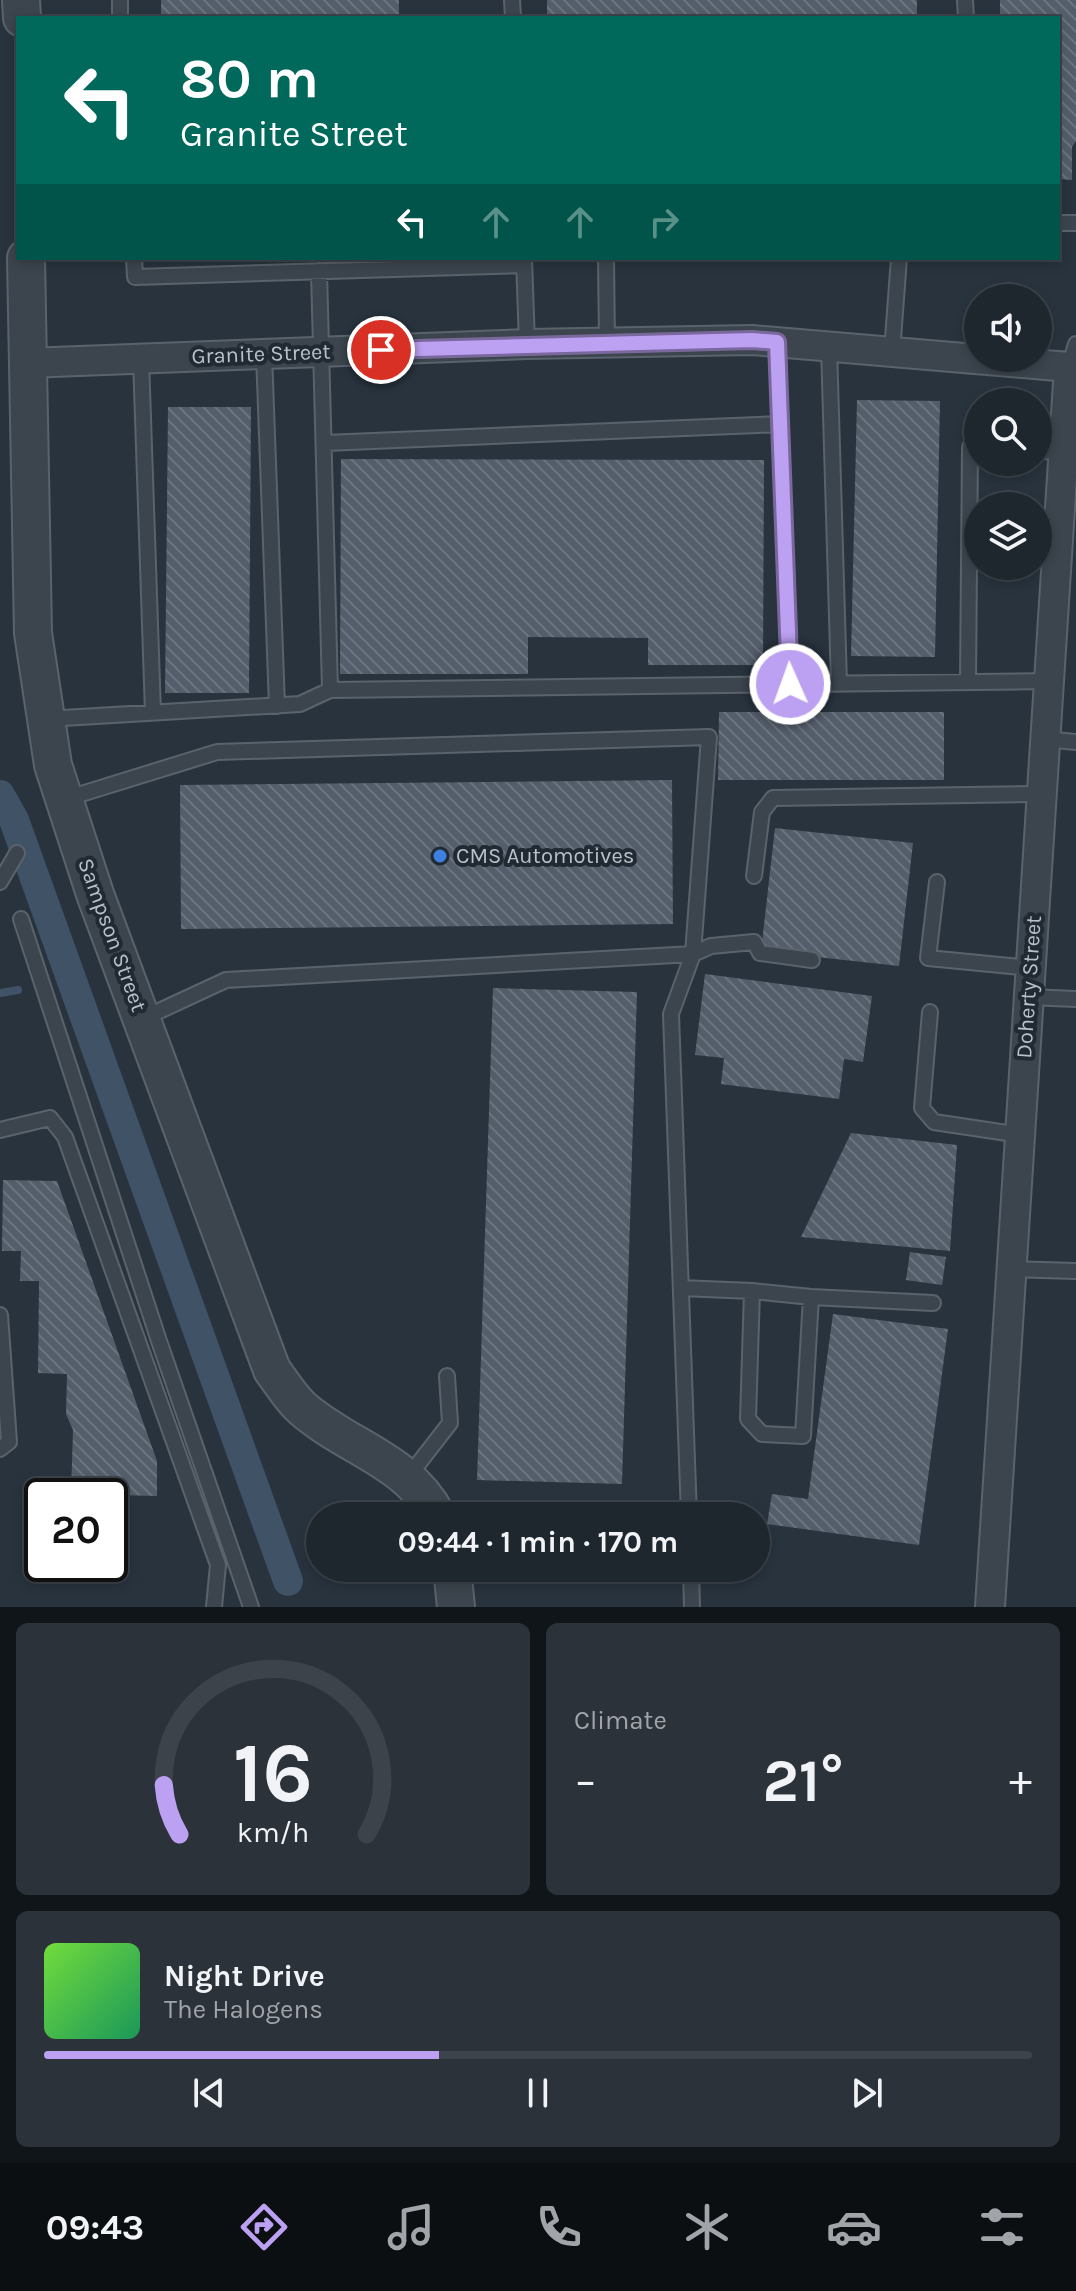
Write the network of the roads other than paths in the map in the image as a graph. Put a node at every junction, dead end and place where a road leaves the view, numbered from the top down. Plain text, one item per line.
1 (26, 260) edge
2 (134, 260) edge
3 (606, 260) edge
4 (899, 260) edge
5 (524, 262) edge
6 (319, 271) junction
7 (777, 342) junction
8 (607, 343) junction
9 (527, 344) junction
10 (829, 347) junction
11 (323, 352) junction
12 (892, 352) junction
13 (264, 354) junction
14 (141, 359) junction
15 (1074, 359) edge
16 (27, 363) junction
17 (780, 424) junction
18 (325, 443) junction
19 (1052, 447) edge
20 (970, 476) edge
21 (1051, 476) edge
22 (1048, 681) junction
23 (968, 682) junction
24 (790, 684) junction
25 (839, 684) junction
26 (330, 690) junction
27 (277, 706) junction
28 (153, 713) junction
29 (46, 719) junction
30 (1045, 739) junction
31 (1076, 742) edge
32 (1041, 794) junction
33 (65, 800) junction
34 (17, 853) dead end
35 (754, 876) dead end
36 (0, 882) edge
37 (937, 882) dead end
38 (21, 919) dead end
39 (693, 954) junction
40 (812, 960) dead end
41 (1030, 968) junction
42 (1028, 997) junction
43 (1076, 999) edge
44 (930, 1012) dead end
45 (142, 1019) junction
46 (0, 1130) edge
47 (1020, 1135) junction
48 (1011, 1269) junction
49 (1076, 1271) edge
50 (681, 1288) junction
51 (752, 1291) junction
52 (811, 1297) junction
53 (933, 1303) dead end
54 (0, 1315) edge
55 (447, 1376) dead end
56 (0, 1449) edge
57 (407, 1478) junction
58 (430, 1502) edge
59 (689, 1502) edge
60 (453, 1582) edge
61 (691, 1582) edge
62 (214, 1607) edge
63 (251, 1607) edge
64 (456, 1607) edge
65 (692, 1607) edge
66 (990, 1607) edge

1 - 16 street, Sampson Street
2 - 6 lane
3 - 8 lane
4 - 12 lane
5 - 6 lane
5 - 9 lane
6 - 11 lane
7 - 8 street, Granite Street
7 - 10 street, Granite Street
7 - 17 lane
8 - 9 street, Granite Street
9 - 11 street, Granite Street
10 - 12 street, Granite Street
10 - 25 lane
11 - 13 street, Granite Street
11 - 18 lane
12 - 15 street, Granite Street
13 - 14 street, Granite Street
13 - 27 lane
14 - 16 street, Granite Street
14 - 28 lane
15 - 19 street, Doherty Street
16 - 29 street, Sampson Street
17 - 18 lane
17 - 24 lane
18 - 26 lane
20 - 23 lane
21 - 22 street, Doherty Street
22 - 23 lane
22 - 30 street, Doherty Street
23 - 25 lane
24 - 25 lane
24 - 26 lane
26 - 27 lane
27 - 28 lane
28 - 29 lane
29 - 33 street, Sampson Street
30 - 31 lane
30 - 32 street, Doherty Street
32 - 35 lane
32 - 41 street, Doherty Street
33 - 39 lane
33 - 45 street, Sampson Street
34 - 36 lane
37 - 41 lane
38 - 63 lane
39 - 40 lane
39 - 45 lane
39 - 50 lane
41 - 42 street, Doherty Street
42 - 43 lane
42 - 47 street, Doherty Street
44 - 47 lane
45 - 57 street, Sampson Street
46 - 62 lane
47 - 48 street, Doherty Street
48 - 49 lane
48 - 66 street, Doherty Street
50 - 51 lane
50 - 59 lane
51 - 52 lane
51 - 52 lane
52 - 53 lane
54 - 56 lane
55 - 57 lane
57 - 58 street, Sampson Street
60 - 64 street
61 - 65 lane

